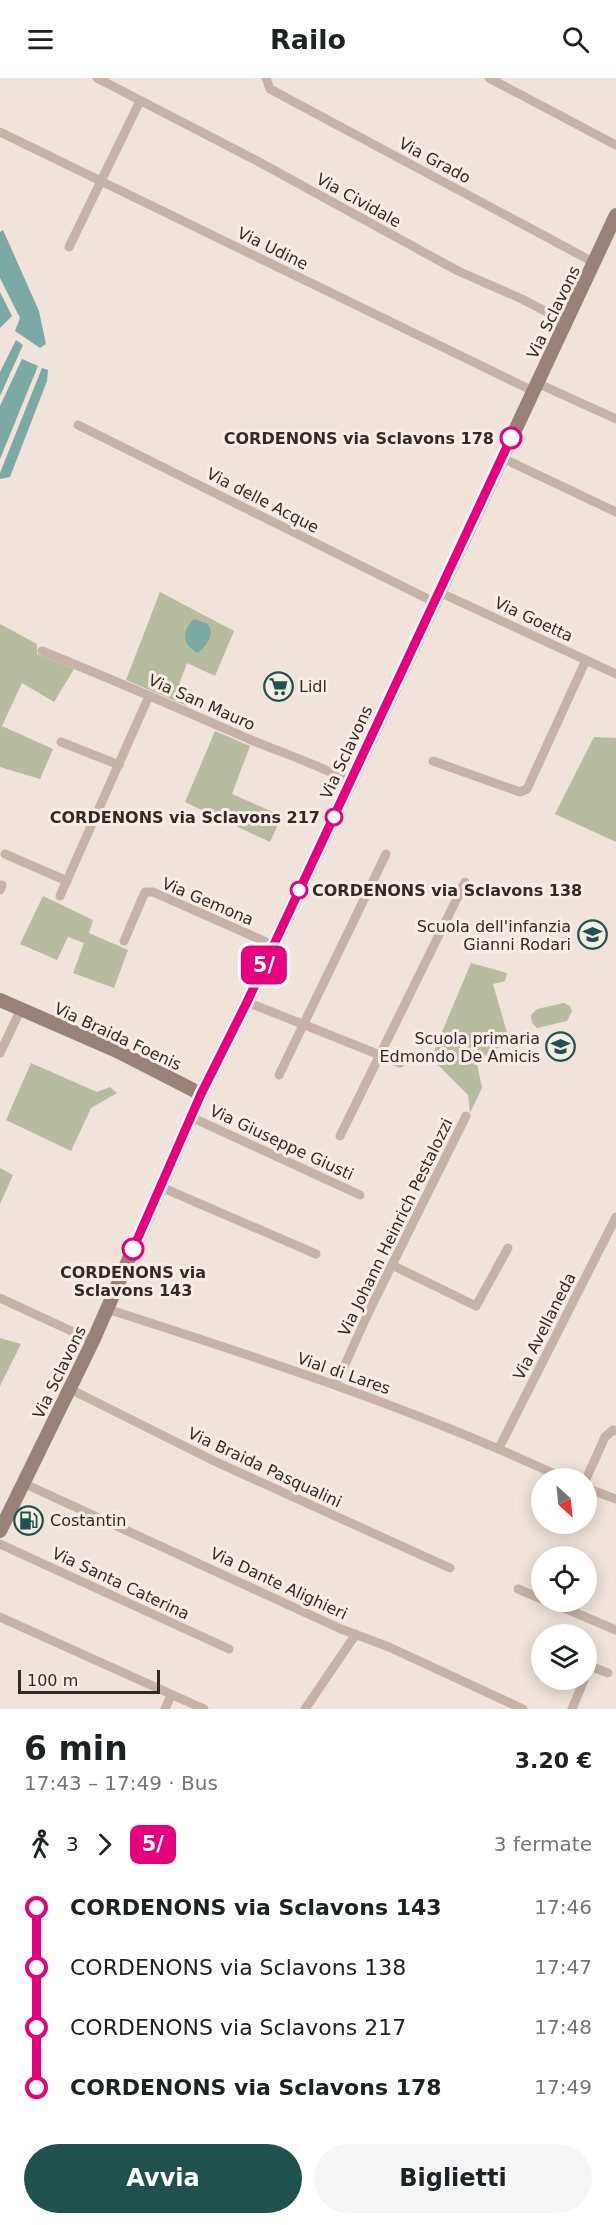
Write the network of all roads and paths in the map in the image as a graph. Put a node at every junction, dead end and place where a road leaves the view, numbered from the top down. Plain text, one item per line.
1 (97, 78) edge
2 (489, 78) edge
3 (266, 79) edge
4 (140, 101) junction
5 (0, 132) edge
6 (616, 145) edge
7 (102, 181) junction
8 (616, 215) edge
9 (69, 247) dead end
10 (595, 263) junction
11 (566, 322) junction
12 (535, 387) junction
13 (616, 419) edge
14 (78, 425) dead end
15 (502, 458) junction
16 (616, 512) edge
17 (437, 597) junction
18 (42, 651) dead end
19 (586, 660) junction
20 (616, 674) edge
21 (149, 696) junction
22 (61, 742) dead end
23 (433, 760) dead end
24 (118, 765) junction
25 (350, 782) junction
26 (5, 854) dead end
27 (386, 854) dead end
28 (67, 881) junction
29 (465, 882) dead end
30 (60, 896) dead end
31 (124, 940) dead end
32 (273, 945) junction
33 (0, 1000) edge
34 (247, 1002) junction
35 (21, 1009) junction
36 (305, 1024) junction
37 (0, 1053) edge
38 (381, 1055) junction
39 (400, 1063) dead end
40 (279, 1075) dead end
41 (201, 1094) junction
42 (466, 1116) dead end
43 (191, 1117) junction
44 (340, 1136) dead end
45 (161, 1186) junction
46 (360, 1195) dead end
47 (616, 1217) edge
48 (508, 1248) dead end
49 (316, 1254) dead end
50 (392, 1265) junction
51 (0, 1298) edge
52 (107, 1309) junction
53 (93, 1341) junction
54 (336, 1384) junction
55 (70, 1389) junction
56 (616, 1431) edge
57 (499, 1448) junction
58 (542, 1468) edge
59 (591, 1468) edge
60 (23, 1483) junction
61 (597, 1492) edge
62 (616, 1499) edge
63 (0, 1531) edge
64 (0, 1544) edge
65 (450, 1568) dead end
66 (518, 1589) dead end
67 (531, 1594) edge
68 (573, 1612) edge
69 (0, 1617) edge
70 (616, 1630) edge
71 (356, 1634) junction
72 (229, 1649) dead end
73 (597, 1668) edge
74 (608, 1673) dead end
75 (580, 1690) edge
76 (171, 1695) junction
77 (165, 1709) edge
78 (204, 1709) edge
79 (305, 1709) edge
80 (523, 1709) edge
81 (572, 1709) edge

1 - 4 street, Via Cividale
2 - 6 street
3 - 10 street, Via Grado
4 - 7 street
4 - 11 street, Via Cividale
5 - 7 street, Via Udine
7 - 9 street
7 - 12 street, Via Udine
8 - 10 street, Via Sclavons
10 - 11 street, Via Sclavons
11 - 12 street, Via Sclavons
12 - 13 street, Via Udine
12 - 15 street, Via Sclavons
14 - 17 street, Via delle Acque
15 - 16 street
15 - 17 street, Via Sclavons
17 - 19 street, Via Goetta
17 - 25 street, Via Sclavons
18 - 21 street, Via San Mauro
19 - 20 street, Via Goetta
19 - 23 street
21 - 24 street
21 - 25 street, Via San Mauro
22 - 24 street
24 - 28 street
25 - 32 street, Via Sclavons
26 - 28 street
27 - 36 street
28 - 30 street
29 - 38 street
31 - 32 street, Via Gemona
32 - 34 street, Via Sclavons
33 - 35 street, Via Braida Foenis
34 - 36 street
34 - 41 street, Via Sclavons
35 - 37 street
35 - 41 street, Via Braida Foenis
36 - 38 street
36 - 40 street
38 - 39 street
38 - 44 street
41 - 43 street, Via Sclavons
42 - 50 street, Via Johann Heinrich Pestalozzi
43 - 45 street, Via Sclavons
43 - 46 street, Via Giuseppe Giusti
45 - 49 street
45 - 52 street, Via Sclavons
47 - 57 street, Via Avellaneda
48 - 50 street
50 - 54 street, Via Johann Heinrich Pestalozzi
51 - 53 street
52 - 53 street, Via Sclavons
52 - 54 street, Vial di Lares
53 - 55 street, Via Sclavons
54 - 57 street, Vial di Lares
55 - 60 street, Via Sclavons
55 - 65 street, Via Braida Pasqualini
56 - 59 street
57 - 58 street, Vial di Lares
60 - 63 street, Via Sclavons
60 - 71 street, Via Dante Alighieri
61 - 62 street
64 - 72 street, Via Santa Caterina
66 - 67 street
68 - 70 street
69 - 76 street
71 - 79 street
71 - 80 street, Via Dante Alighieri
73 - 74 street
75 - 81 street
76 - 77 street
76 - 78 street

